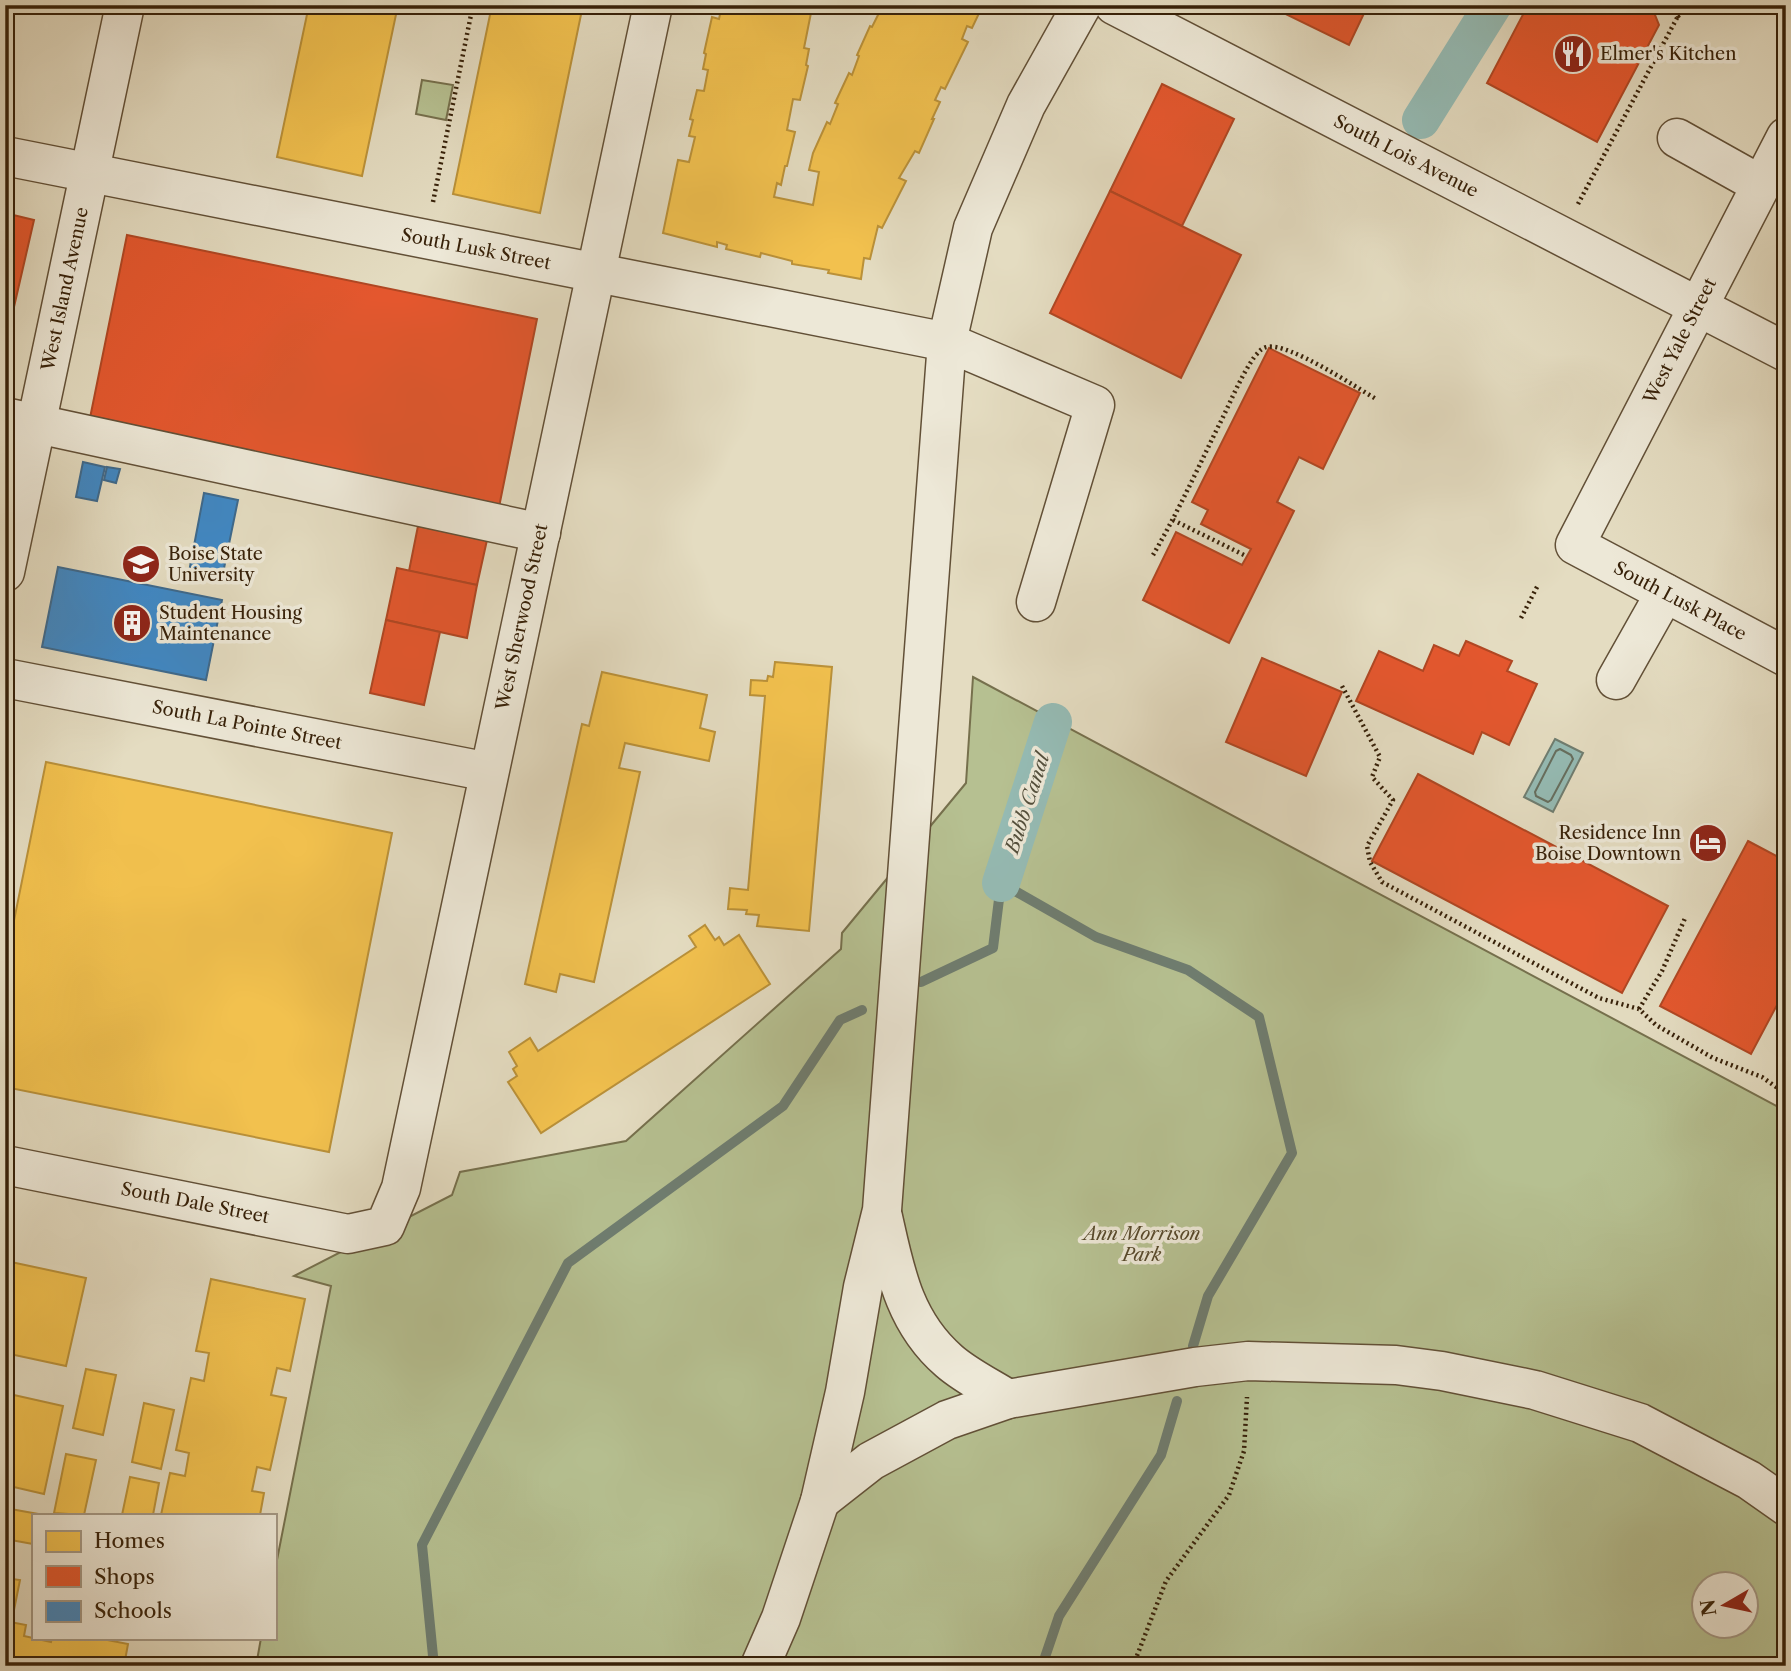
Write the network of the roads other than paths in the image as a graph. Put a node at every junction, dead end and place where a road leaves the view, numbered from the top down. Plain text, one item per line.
1 (125, 5) edge
2 (653, 5) edge
3 (1082, 5) edge
4 (1114, 5) edge
5 (1786, 137) edge
6 (1677, 138) dead end
7 (5, 156) edge
8 (90, 172) junction
9 (1761, 185) junction
10 (596, 272) junction
11 (1698, 306) junction
12 (947, 342) junction
13 (1786, 352) edge
14 (21, 421) edge
15 (541, 533) junction
16 (1575, 545) joint
17 (5, 572) edge
18 (1665, 593) junction
19 (1036, 601) dead end
20 (1786, 657) edge
21 (5, 678) edge
22 (1616, 680) dead end
23 (489, 772) junction
24 (5, 1165) edge
25 (882, 1210) junction
26 (385, 1226) joint
27 (1008, 1399) junction
28 (820, 1502) junction
29 (1786, 1506) edge
30 (760, 1666) edge

1 - 8 street, West Island Avenue
2 - 10 street, West Sherwood Street
3 - 12 street
4 - 11 street, South Lois Avenue
5 - 9 street, West Yale Street
6 - 9 street
7 - 8 street, South Lusk Street
8 - 10 street, South Lusk Street
8 - 14 street, West Island Avenue
9 - 11 street, West Yale Street
10 - 12 street, South Lusk Street
10 - 15 street, West Sherwood Street
11 - 13 street, South Lois Avenue
11 - 16 street, West Yale Street
12 - 19 street, South Lusk Street
12 - 25 street
14 - 15 street
14 - 17 street, West Island Avenue
15 - 23 street, West Sherwood Street
16 - 18 street, South Lusk Place
18 - 20 street, South Lusk Place
18 - 22 street
21 - 23 street, South La Pointe Street
23 - 26 street, West Sherwood Street
24 - 26 street, South Dale Street
25 - 27 street
25 - 28 street
27 - 28 street
27 - 29 street
28 - 30 street

